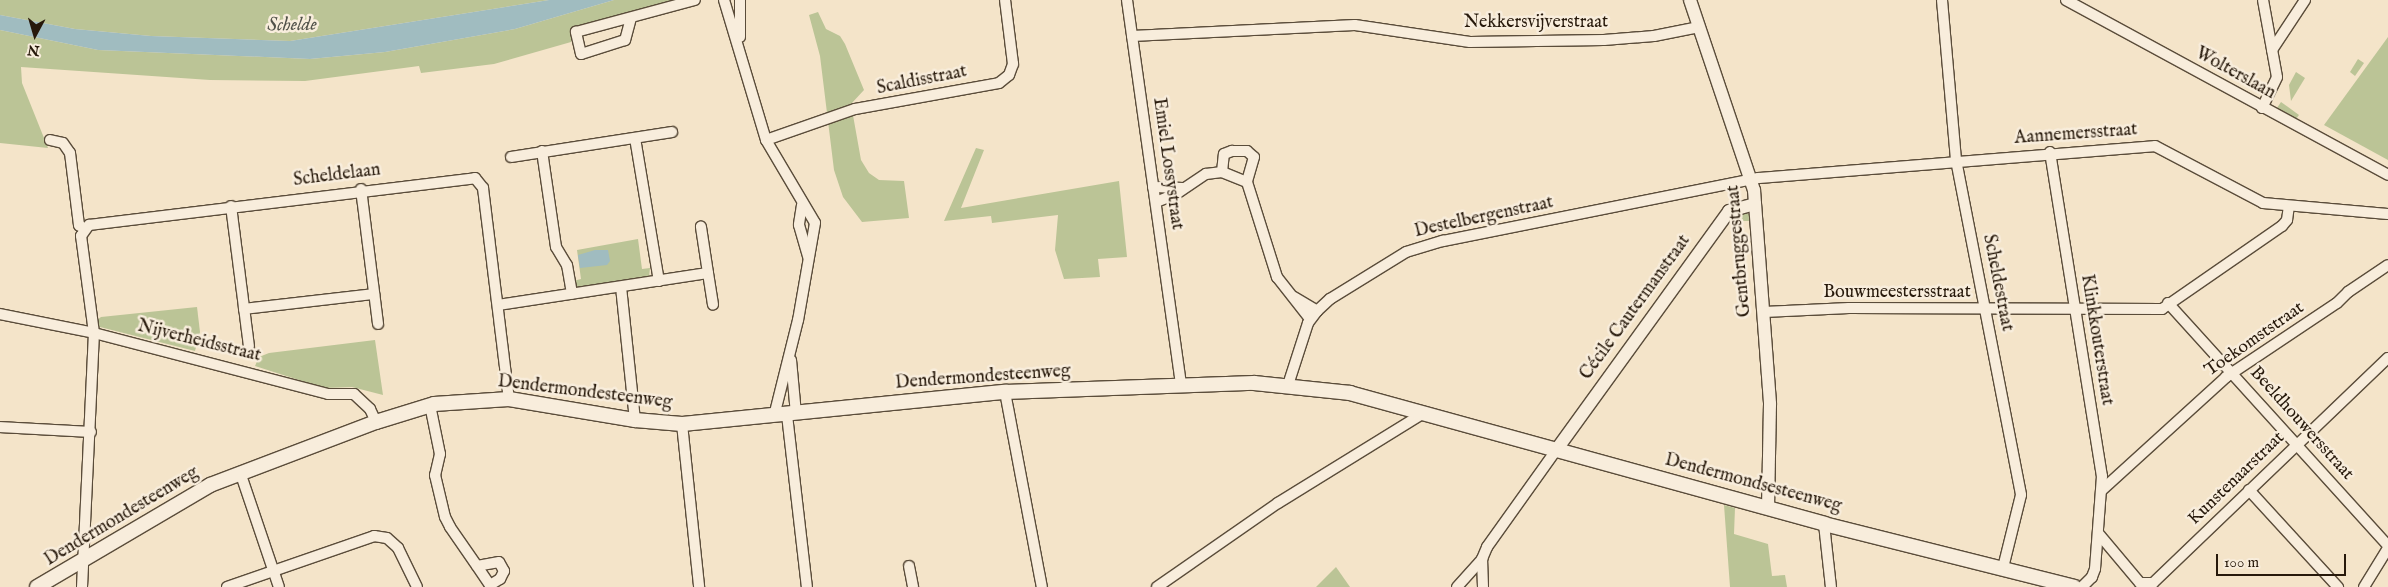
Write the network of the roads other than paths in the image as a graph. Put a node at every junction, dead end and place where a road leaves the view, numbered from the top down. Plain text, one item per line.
1 (695, 0) edge
2 (724, 0) edge
3 (740, 0) edge
4 (1005, 0) edge
5 (1127, 0) edge
6 (1690, 0) edge
7 (1942, 0) edge
8 (2066, 0) edge
9 (2263, 0) edge
10 (2305, 0) edge
11 (631, 18) junction
12 (1699, 27) junction
13 (1132, 36) junction
14 (740, 46) junction
15 (2272, 50) junction
16 (2262, 108) junction
17 (672, 132) dead end
18 (635, 138) junction
19 (50, 140) dead end
20 (766, 140) junction
21 (542, 151) junction
22 (2050, 152) junction
23 (510, 156) dead end
24 (1956, 160) junction
25 (1222, 172) junction
26 (2388, 175) edge
27 (1752, 180) junction
28 (1248, 182) junction
29 (1153, 187) junction
30 (1183, 188) junction
31 (361, 189) junction
32 (1156, 202) junction
33 (802, 204) junction
34 (1755, 204) junction
35 (232, 206) junction
36 (2289, 206) junction
37 (2388, 214) edge
38 (701, 227) dead end
39 (85, 229) junction
40 (808, 260) junction
41 (2388, 265) edge
42 (708, 273) junction
43 (659, 282) junction
44 (621, 287) junction
45 (374, 294) junction
46 (572, 294) junction
47 (2168, 303) junction
48 (498, 305) junction
49 (713, 305) dead end
50 (1986, 309) junction
51 (2074, 309) junction
52 (244, 310) junction
53 (1764, 312) junction
54 (0, 314) edge
55 (1314, 315) junction
56 (378, 324) dead end
57 (94, 333) junction
58 (249, 346) dead end
59 (790, 351) junction
60 (2388, 358) edge
61 (2233, 372) junction
62 (1181, 385) junction
63 (1288, 385) junction
64 (1005, 392) junction
65 (509, 399) junction
66 (430, 405) junction
67 (1424, 413) junction
68 (786, 415) junction
69 (635, 420) junction
70 (376, 422) junction
71 (682, 424) junction
72 (0, 427) edge
73 (90, 432) junction
74 (2298, 442) junction
75 (1557, 448) junction
76 (240, 472) junction
77 (2102, 490) junction
78 (2249, 490) junction
79 (1768, 508) junction
80 (1824, 524) junction
81 (2098, 533) junction
82 (2388, 547) edge
83 (1482, 559) junction
84 (83, 562) junction
85 (477, 566) dead end
86 (908, 566) dead end
87 (2003, 568) junction
88 (274, 571) junction
89 (37, 587) edge
90 (82, 587) edge
91 (227, 587) edge
92 (280, 587) edge
93 (417, 587) edge
94 (699, 587) edge
95 (806, 587) edge
96 (913, 587) edge
97 (1042, 587) edge
98 (1157, 587) edge
99 (1457, 587) edge
100 (1483, 587) edge
101 (1831, 587) edge
102 (2074, 587) edge
103 (2082, 587) edge
104 (2338, 587) edge
105 (2364, 587) edge

1 - 11 street
2 - 14 street
3 - 14 street
4 - 20 street, Scaldisstraat
5 - 13 street, Emiel Lossystraat
6 - 12 street, Gentbruggestraat
7 - 24 street, Scheldestraat
8 - 16 street, Wolterslaan
9 - 15 street
10 - 15 street
11 - 11 street
12 - 13 street, Nekkersvijverstraat
12 - 27 street, Gentbruggestraat
13 - 29 street, Emiel Lossystraat
14 - 20 street
15 - 16 street
16 - 26 street, Wolterslaan
17 - 18 street
18 - 21 street
18 - 43 street
19 - 39 street
20 - 33 street
21 - 23 street
21 - 46 street
22 - 24 street, Aannemersstraat
22 - 36 street, Aannemersstraat
22 - 51 street, Klinkkouterstraat
24 - 27 street, Aannemersstraat
24 - 50 street, Scheldestraat
25 - 28 street
25 - 28 street
25 - 30 street
27 - 34 street, Gentbruggestraat
27 - 55 street, Destelbergenstraat
28 - 55 street
29 - 30 street
29 - 32 street, Emiel Lossystraat
30 - 32 street
31 - 35 street, Scheldelaan
31 - 45 street
31 - 48 street, Scheldelaan
32 - 62 street, Emiel Lossystraat
33 - 40 street
33 - 40 street
34 - 53 street, Gentbruggestraat
34 - 75 street, Cécile Cautermanstraat
35 - 39 street, Scheldelaan
35 - 52 street
36 - 37 street, Aannemersstraat
36 - 47 street, Bouwmeestersstraat
38 - 42 street
39 - 57 street
40 - 59 street
41 - 61 street, Toekomststraat
42 - 43 street
42 - 49 street
43 - 44 street
44 - 46 street
44 - 69 street
45 - 52 street
45 - 56 street
46 - 48 street
47 - 51 street, Bouwmeestersstraat
47 - 61 street, Beeldhouwersstraat
48 - 65 street, Scheldelaan
50 - 51 street, Bouwmeestersstraat
50 - 53 street, Bouwmeestersstraat
50 - 87 street, Scheldestraat
51 - 77 street, Klinkkouterstraat
52 - 58 street
53 - 79 street, Gentbruggestraat
54 - 57 street, Nijverheidsstraat
55 - 63 street
57 - 70 street, Nijverheidsstraat
57 - 73 street
59 - 68 street
59 - 68 street
60 - 74 street, Kunstenaarstraat
61 - 74 street, Beeldhouwersstraat
61 - 77 street, Toekomststraat
62 - 63 main road, Dendermondesteenweg
62 - 64 main road, Dendermondesteenweg
63 - 67 main road, Dendermondesteenweg
64 - 68 main road, Dendermondesteenweg
64 - 97 street
65 - 66 main road, Dendermondesteenweg
65 - 69 main road, Dendermondesteenweg
66 - 70 main road, Dendermondesteenweg
66 - 85 street
67 - 75 main road, Dendermondsesteenweg
67 - 98 street
68 - 71 main road, Dendermondesteenweg
68 - 95 street
69 - 71 main road, Dendermondesteenweg
70 - 76 main road, Dendermondesteenweg
71 - 94 street
72 - 73 street
73 - 84 street
74 - 78 street, Kunstenaarstraat
74 - 82 street, Beeldhouwersstraat
75 - 79 main road, Dendermondsesteenweg
75 - 83 street
76 - 84 main road, Dendermondesteenweg
76 - 88 street
77 - 81 street, Klinkkouterstraat
78 - 81 street, Kunstenaarstraat
78 - 104 street
79 - 80 main road, Dendermondsesteenweg
80 - 87 main road, Dendermondsesteenweg
80 - 101 street
81 - 103 street, Klinkkouterstraat
82 - 105 street
83 - 99 street
83 - 100 street
84 - 89 main road, Dendermondesteenweg
84 - 90 street
86 - 96 street
87 - 102 main road, Dendermondsesteenweg
88 - 91 street
88 - 92 street
88 - 93 street

